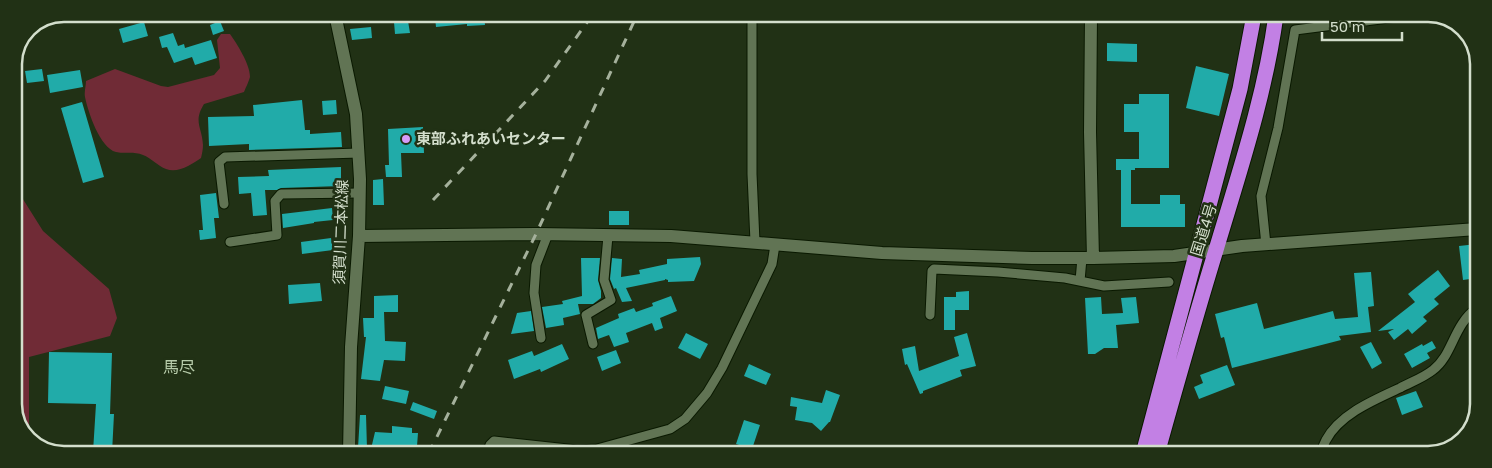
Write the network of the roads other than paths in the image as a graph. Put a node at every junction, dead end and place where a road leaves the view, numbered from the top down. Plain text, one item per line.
1 (337, 22) edge
2 (752, 22) edge
3 (1091, 22) edge
4 (1253, 22) edge
5 (1275, 22) edge
6 (1357, 22) edge
7 (359, 153) junction
8 (360, 193) junction
9 (224, 204) dead end
10 (1469, 230) edge
11 (548, 234) junction
12 (359, 236) junction
13 (608, 236) junction
14 (230, 242) dead end
15 (755, 242) junction
16 (775, 245) junction
17 (1266, 245) junction
18 (1216, 251) junction
19 (1196, 254) junction
20 (1088, 258) junction
21 (1080, 281) junction
22 (1169, 282) dead end
23 (1470, 313) edge
24 (930, 315) dead end
25 (541, 338) dead end
26 (593, 344) dead end
27 (349, 446) edge
28 (490, 446) edge
29 (540, 446) edge
30 (608, 446) edge
31 (1145, 446) edge
32 (1159, 446) edge
33 (1324, 446) edge

1 - 7 street, 須賀川二本松線
2 - 15 street
3 - 20 street
4 - 19 highway, 国道4号
5 - 18 highway, 国道4号
6 - 17 street
7 - 8 street, 須賀川二本松線
7 - 9 street
8 - 12 street, 須賀川二本松線
8 - 14 street
10 - 17 street
11 - 12 street
11 - 13 street
11 - 25 street
12 - 27 street, 須賀川二本松線
13 - 15 street
13 - 26 street
15 - 16 street
16 - 20 street
16 - 30 street
17 - 18 street
18 - 19 street
18 - 32 highway, 国道4号
19 - 20 street
19 - 31 highway, 国道4号
20 - 21 street
21 - 22 street
21 - 24 street
23 - 33 street
28 - 29 street

